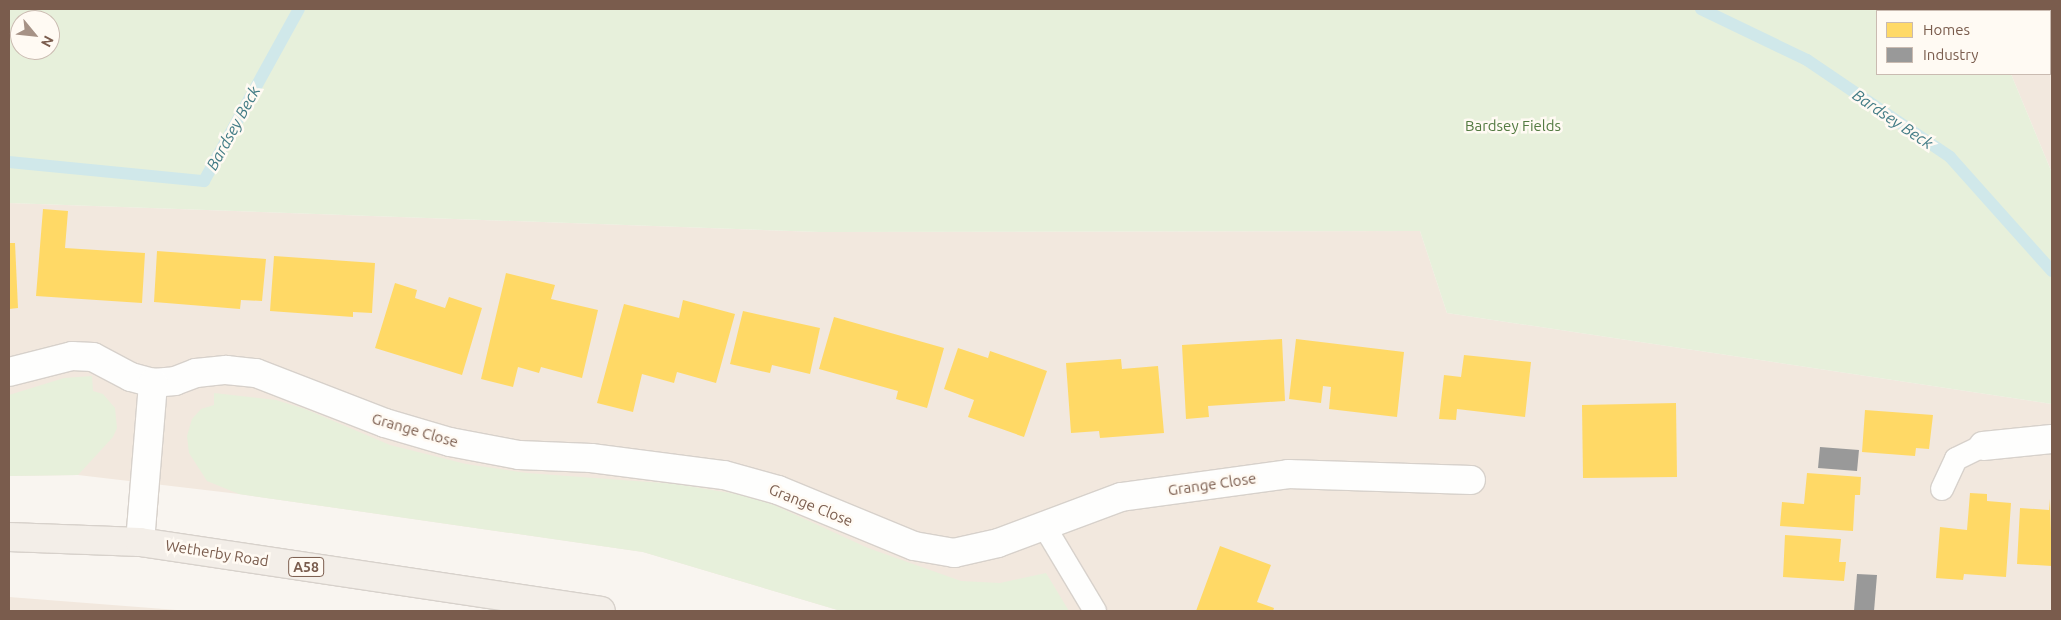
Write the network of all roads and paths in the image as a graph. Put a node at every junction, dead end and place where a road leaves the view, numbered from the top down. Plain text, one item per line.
1 (9, 372) edge
2 (153, 383) junction
3 (2052, 439) edge
4 (1983, 446) joint
5 (1471, 480) dead end
6 (1942, 489) dead end
7 (1043, 524) junction
8 (9, 537) edge
9 (140, 542) junction
10 (601, 611) edge
11 (1095, 611) edge

1 - 2 street, Grange Close
2 - 7 street, Grange Close
2 - 9 street
3 - 4 street
4 - 6 lane
5 - 7 street, Grange Close
7 - 11 lane
8 - 9 main road, Wetherby Road / A58
9 - 10 main road, Wetherby Road / A58

